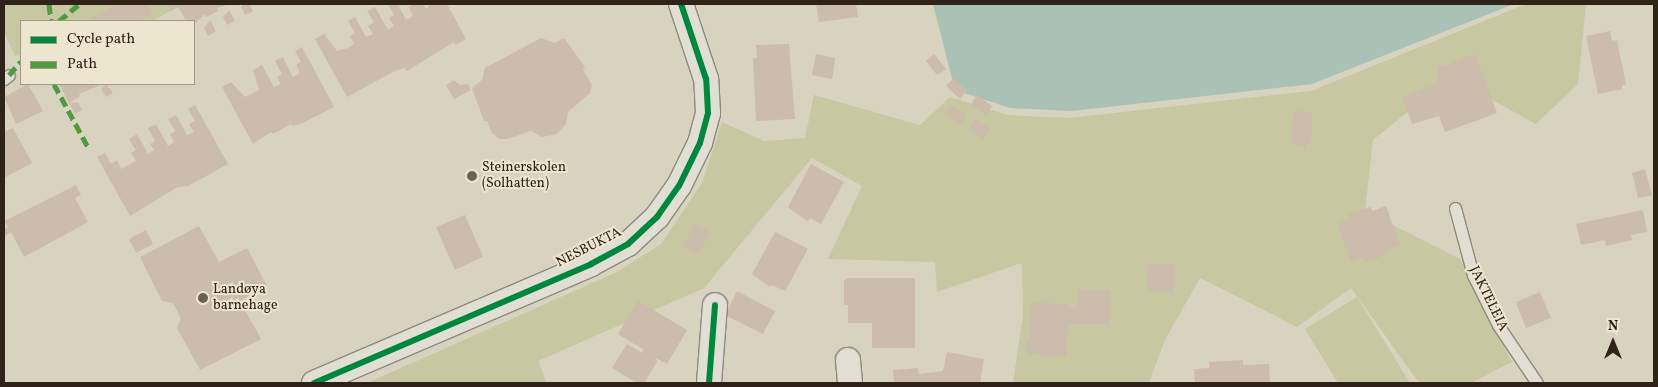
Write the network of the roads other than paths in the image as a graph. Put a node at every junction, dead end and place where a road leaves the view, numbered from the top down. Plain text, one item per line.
1 (681, 4) edge
2 (1456, 208) dead end
3 (715, 305) dead end
4 (848, 360) dead end
5 (314, 383) edge
6 (710, 383) edge
7 (850, 383) edge
8 (1537, 383) edge

1 - 5 street, NESBUKTA
2 - 8 lane, JAKTELEIA
3 - 6 street
4 - 7 street

